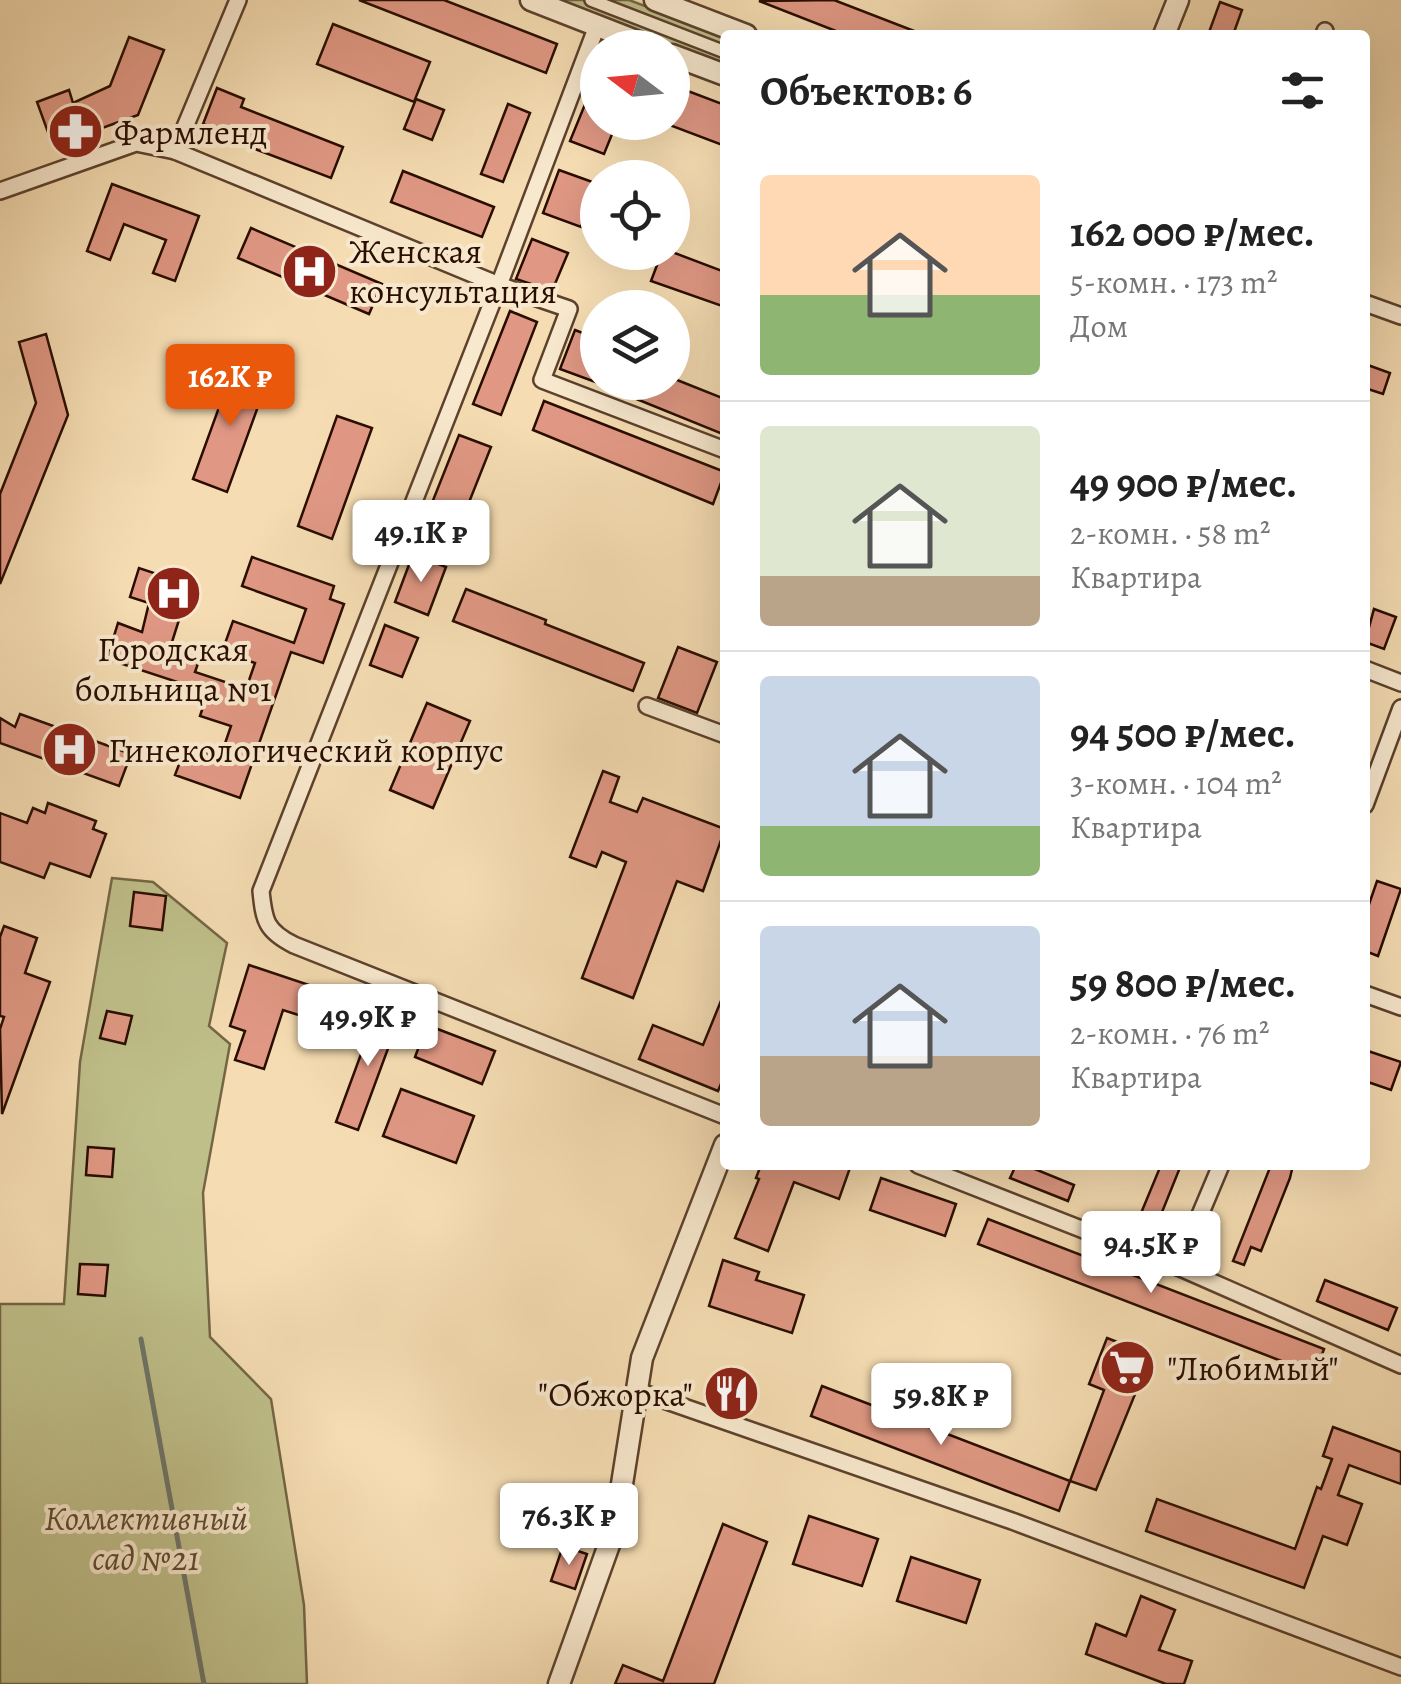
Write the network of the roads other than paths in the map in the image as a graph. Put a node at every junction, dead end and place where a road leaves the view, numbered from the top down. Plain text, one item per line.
1 (238, 0) edge
2 (530, 0) edge
3 (591, 0) edge
4 (655, 0) edge
5 (1178, 0) edge
6 (597, 26) junction
7 (607, 30) edge
8 (733, 30) edge
9 (1166, 30) edge
10 (720, 50) edge
11 (690, 62) edge
12 (720, 73) edge
13 (175, 151) junction
14 (0, 191) edge
15 (499, 286) junction
16 (1370, 306) edge
17 (1401, 316) edge
18 (720, 448) edge
19 (1370, 670) edge
20 (1401, 683) edge
21 (647, 706) dead end
22 (1401, 708) edge
23 (720, 733) edge
24 (1370, 791) edge
25 (1370, 996) edge
26 (1401, 1008) edge
27 (720, 1114) edge
28 (720, 1158) edge
29 (931, 1170) edge
30 (1219, 1170) edge
31 (1178, 1267) junction
32 (1401, 1365) edge
33 (635, 1390) junction
34 (1401, 1667) edge
35 (558, 1684) edge

1 - 13 street
2 - 6 street
3 - 10 street
4 - 8 street
5 - 9 street
6 - 7 street
6 - 15 street
11 - 12 street
13 - 14 street
13 - 15 street
15 - 18 street
15 - 27 street
16 - 17 street
19 - 20 street
21 - 23 street
22 - 24 street
25 - 26 street
28 - 33 street
29 - 31 street
30 - 31 street
31 - 32 street
33 - 34 street
33 - 35 street

